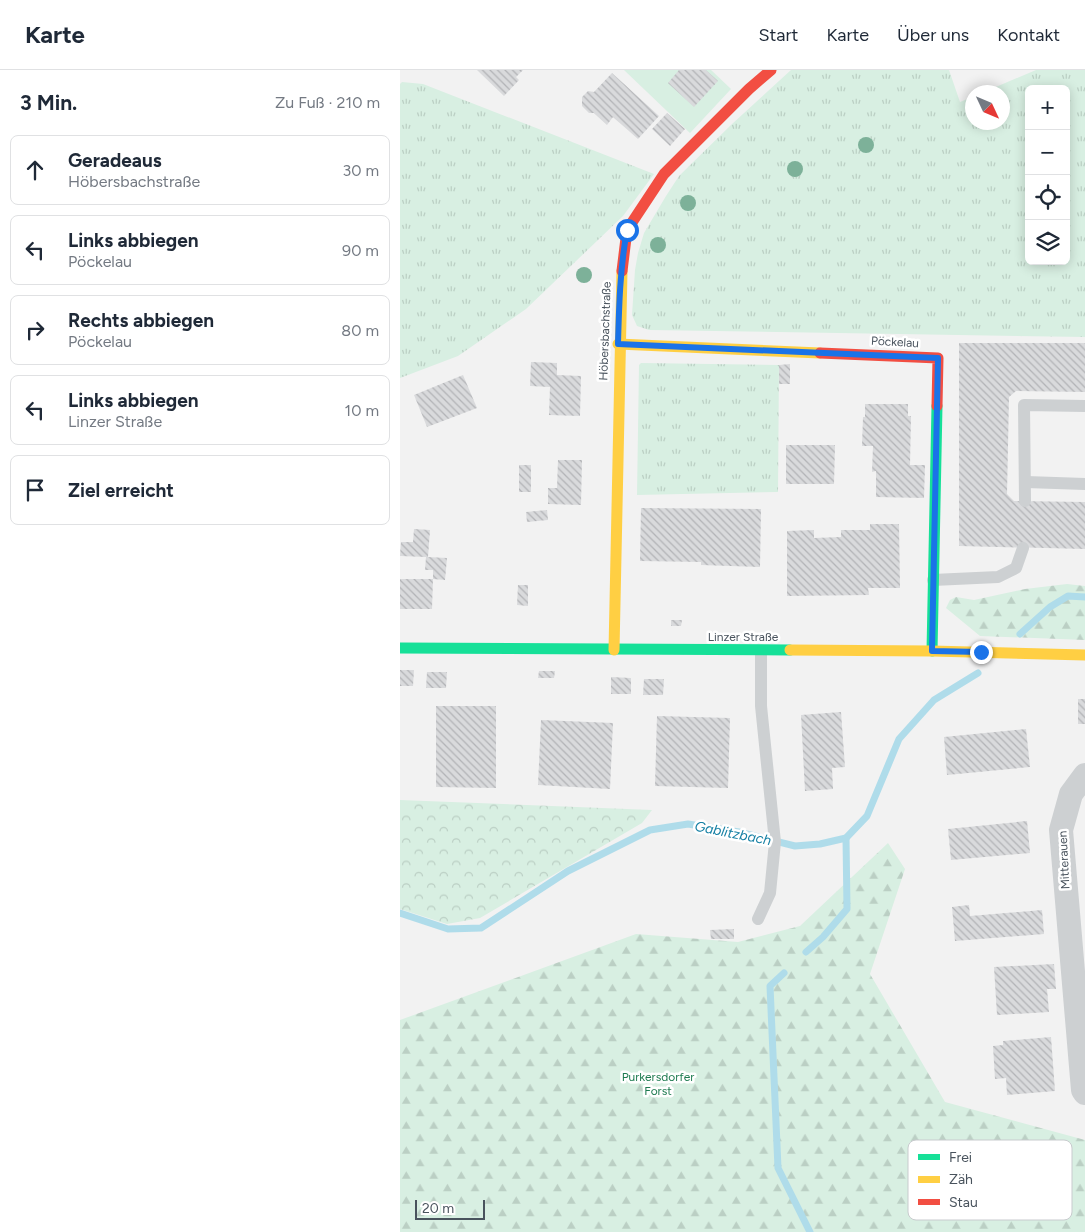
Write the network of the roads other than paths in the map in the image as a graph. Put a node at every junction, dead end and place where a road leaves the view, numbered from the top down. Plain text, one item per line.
1 (771, 70) edge
2 (618, 344) junction
3 (1085, 406) edge
4 (1026, 482) junction
5 (1085, 484) edge
6 (1025, 501) dead end
7 (1023, 548) dead end
8 (933, 580) junction
9 (400, 648) edge
10 (614, 650) junction
11 (762, 651) junction
12 (932, 651) junction
13 (1085, 655) edge
14 (1085, 775) edge
15 (758, 919) dead end
16 (1078, 950) edge
17 (1085, 1093) edge

1 - 2 street, Höbersbachstraße
2 - 8 street, Pöckelau
2 - 10 street, Höbersbachstraße
3 - 4 lane
4 - 5 lane
4 - 6 lane
7 - 8 lane
8 - 12 street, Pöckelau
9 - 10 street, Linzer Straße
10 - 11 street, Linzer Straße
11 - 12 street, Linzer Straße
11 - 15 lane
12 - 13 street, Linzer Straße
14 - 16 street, Mitterauen
16 - 17 street, Mitterauen

